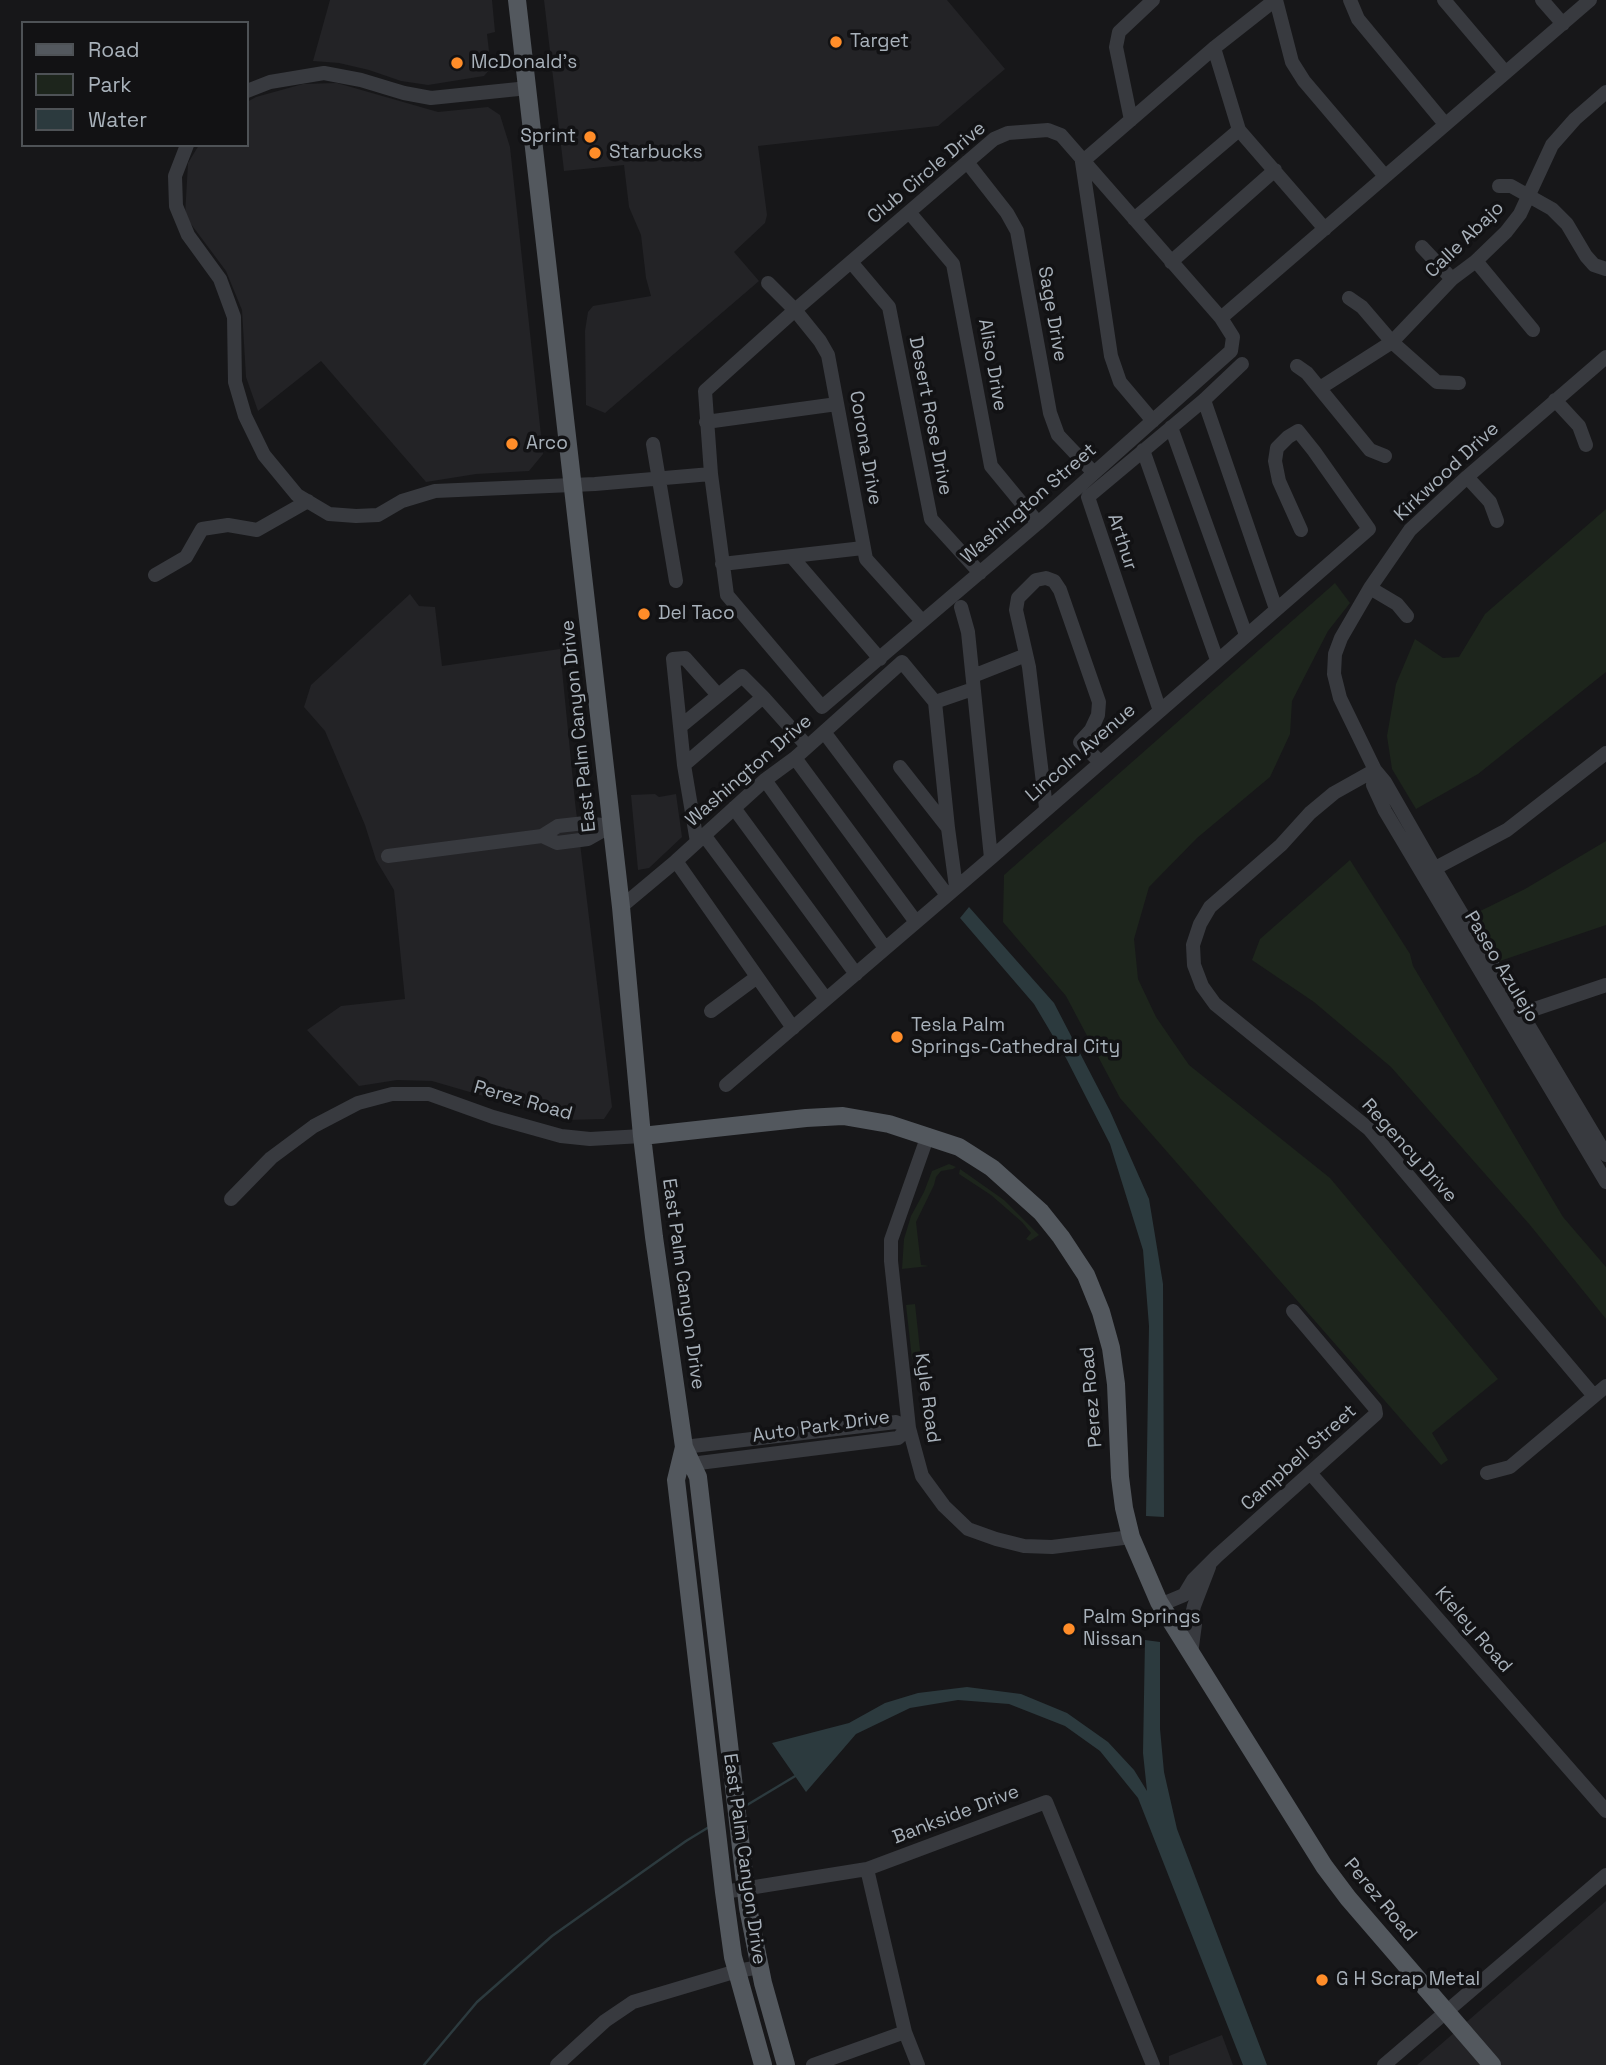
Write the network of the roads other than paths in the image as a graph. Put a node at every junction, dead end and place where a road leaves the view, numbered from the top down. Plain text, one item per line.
1 (517, 0) edge
2 (1153, 0) edge
3 (1275, 0) edge
4 (1350, 0) edge
5 (1444, 0) edge
6 (1542, 0) edge
7 (1590, 0) edge
8 (1563, 24) junction
9 (1214, 48) junction
10 (1505, 72) junction
11 (528, 88) junction
12 (248, 91) edge
13 (1606, 92) edge
14 (1131, 120) junction
15 (1445, 124) junction
16 (1239, 130) junction
17 (186, 147) edge
18 (967, 162) junction
19 (1082, 162) junction
20 (1275, 170) junction
21 (1384, 175) junction
22 (1499, 186) dead end
23 (1529, 195) junction
24 (909, 212) junction
25 (1134, 219) junction
26 (1325, 229) junction
27 (1422, 247) dead end
28 (1476, 261) junction
29 (851, 262) junction
30 (1171, 262) junction
31 (1606, 269) edge
32 (1452, 279) junction
33 (768, 283) dead end
34 (1349, 298) dead end
35 (794, 310) junction
36 (1221, 318) junction
37 (1533, 330) dead end
38 (1392, 342) junction
39 (1606, 357) edge
40 (1242, 364) dead end
41 (1297, 366) dead end
42 (1459, 383) dead end
43 (1320, 388) junction
44 (1204, 400) junction
45 (1555, 400) junction
46 (837, 404) junction
47 (1153, 421) junction
48 (706, 422) junction
49 (1171, 427) junction
50 (653, 444) dead end
51 (1586, 445) dead end
52 (1143, 450) junction
53 (1385, 456) dead end
54 (1094, 472) junction
55 (711, 474) junction
56 (1467, 477) junction
57 (657, 479) junction
58 (573, 485) junction
59 (308, 501) junction
60 (1497, 522) dead end
61 (1038, 523) junction
62 (1301, 530) dead end
63 (863, 548) junction
64 (793, 557) junction
65 (722, 564) junction
66 (980, 573) junction
67 (155, 575) dead end
68 (676, 580) dead end
69 (1370, 588) junction
70 (961, 607) dead end
71 (1276, 609) junction
72 (1407, 616) dead end
73 (922, 621) junction
74 (1246, 635) junction
75 (1341, 638) joint
76 (1026, 655) junction
77 (880, 659) junction
78 (1217, 660) junction
79 (973, 682) junction
80 (718, 695) junction
81 (763, 697) junction
82 (935, 702) junction
83 (822, 707) joint
84 (1160, 711) junction
85 (681, 726) junction
86 (824, 732) junction
87 (807, 747) junction
88 (1606, 753) edge
89 (795, 758) junction
90 (1100, 762) junction
91 (684, 765) junction
92 (900, 767) dead end
93 (1375, 770) junction
94 (765, 780) junction
95 (734, 808) junction
96 (1046, 808) junction
97 (611, 826) junction
98 (948, 828) junction
99 (701, 838) junction
100 (388, 856) dead end
101 (991, 858) junction
102 (676, 861) junction
103 (1429, 872) junction
104 (951, 891) junction
105 (621, 907) junction
106 (916, 922) junction
107 (885, 948) junction
108 (856, 974) junction
109 (757, 977) junction
110 (1606, 985) edge
111 (826, 999) junction
112 (711, 1010) dead end
113 (1515, 1016) junction
114 (793, 1028) junction
115 (726, 1085) dead end
116 (928, 1135) junction
117 (642, 1136) junction
118 (1606, 1155) edge
119 (1606, 1181) edge
120 (231, 1199) dead end
121 (1293, 1311) dead end
122 (1606, 1385) edge
123 (1594, 1396) junction
124 (909, 1428) junction
125 (685, 1459) junction
126 (1488, 1473) dead end
127 (1311, 1474) junction
128 (1131, 1537) junction
129 (1210, 1563) junction
130 (1160, 1605) junction
131 (1191, 1654) junction
132 (1606, 1811) edge
133 (867, 1869) junction
134 (1606, 1875) edge
135 (745, 1889) junction
136 (724, 1892) junction
137 (760, 1967) junction
138 (737, 1971) junction
139 (1446, 2011) junction
140 (905, 2032) junction
141 (557, 2065) edge
142 (763, 2065) edge
143 (786, 2065) edge
144 (813, 2065) edge
145 (918, 2065) edge
146 (1153, 2065) edge
147 (1384, 2065) edge
148 (1492, 2065) edge

1 - 11 main road, East Palm Canyon Drive
2 - 14 street
3 - 9 street
3 - 21 street
4 - 15 street
5 - 10 street
6 - 8 street
7 - 8 street
8 - 10 street
9 - 14 street
9 - 16 street
10 - 15 street
11 - 12 street
11 - 58 main road, East Palm Canyon Drive
13 - 23 street, Calle Abajo
14 - 19 street
15 - 21 street
16 - 20 street
16 - 25 street
17 - 59 street
18 - 19 street, Club Circle Drive
18 - 24 street, Club Circle Drive
18 - 54 street, Sage Drive
19 - 25 street, Club Circle Drive
19 - 47 street
20 - 26 street
20 - 30 street
21 - 26 street
22 - 23 street
23 - 28 street, Calle Abajo
23 - 31 street
24 - 29 street, Club Circle Drive
24 - 61 street, Aliso Drive
25 - 30 street, Club Circle Drive
26 - 36 street
27 - 32 street
28 - 32 street, Calle Abajo
28 - 37 street
29 - 35 street, Club Circle Drive
29 - 66 street, Desert Rose Drive
30 - 36 street, Club Circle Drive
32 - 38 street, Calle Abajo
33 - 35 street, Corona Drive
34 - 38 street
35 - 46 street, Corona Drive
35 - 48 street, Club Circle Drive
36 - 47 street, Washington Street
38 - 42 street
38 - 43 street, Calle Abajo
39 - 45 street, Kirkwood Drive
40 - 44 street, Arthur
41 - 43 street
43 - 53 street
44 - 49 street, Arthur
44 - 71 street
45 - 51 street
45 - 56 street, Kirkwood Drive
46 - 48 street
46 - 63 street, Corona Drive
47 - 54 street, Washington Street
48 - 55 street, Club Circle Drive
49 - 52 street, Arthur
49 - 74 street
50 - 57 street
52 - 78 street
52 - 84 street, Arthur
54 - 61 street, Washington Street
55 - 57 street
55 - 65 street, Club Circle Drive
56 - 60 street
56 - 69 street, Kirkwood Drive
57 - 58 street
57 - 68 street
58 - 59 street
58 - 97 main road, East Palm Canyon Drive
59 - 67 street
61 - 66 street, Washington Street
62 - 71 street, Lincoln Avenue
63 - 64 street
63 - 73 street, Corona Drive
64 - 65 street
64 - 77 street
65 - 83 street, Club Circle Drive
66 - 73 street, Washington Street
69 - 72 street
69 - 75 street, Kirkwood Drive
70 - 79 street
71 - 74 street, Lincoln Avenue
73 - 77 street, Washington Street
74 - 78 street, Lincoln Avenue
75 - 93 street, Paseo Azulejo
76 - 79 street
76 - 90 street
76 - 96 street
77 - 83 street, Washington Street
78 - 84 street, Lincoln Avenue
79 - 82 street
79 - 101 street
80 - 81 street
80 - 85 street
80 - 85 street
81 - 87 street
81 - 91 street
82 - 86 street, Washington Drive
82 - 98 street
84 - 90 street, Lincoln Avenue
85 - 91 street
86 - 87 street, Washington Drive
86 - 104 street
87 - 89 street, Washington Drive
88 - 103 street
89 - 94 street, Washington Drive
89 - 106 street
90 - 96 street, Lincoln Avenue
91 - 99 street
92 - 98 street
93 - 103 street, Paseo Azulejo
93 - 123 street, Regency Drive
94 - 95 street, Washington Drive
94 - 107 street
95 - 99 street, Washington Drive
95 - 108 street
96 - 101 street, Lincoln Avenue
97 - 100 street
97 - 105 main road, East Palm Canyon Drive
98 - 104 street
99 - 102 street, Washington Drive
99 - 111 street
101 - 104 street, Lincoln Avenue
102 - 105 street, Washington Drive
102 - 109 street
103 - 113 street, Paseo Azulejo
104 - 106 street, Lincoln Avenue
105 - 117 main road, East Palm Canyon Drive
106 - 107 street, Lincoln Avenue
107 - 108 street, Lincoln Avenue
108 - 111 street, Lincoln Avenue
109 - 112 street
109 - 114 street
110 - 113 street
111 - 114 street, Lincoln Avenue
113 - 118 street, Paseo Azulejo
113 - 119 street, Paseo Azulejo
114 - 115 street, Lincoln Avenue
116 - 117 main road, Perez Road
116 - 124 street, Kyle Road
116 - 128 main road, Perez Road
117 - 120 street, Perez Road
117 - 125 main road, East Palm Canyon Drive
121 - 127 street, Campbell Street
122 - 123 street
123 - 126 street
124 - 125 street, Auto Park Drive
124 - 128 street, Kyle Road
125 - 135 main road, East Palm Canyon Drive
125 - 136 main road, East Palm Canyon Drive
127 - 129 street, Campbell Street
127 - 132 street, Kieley Road
128 - 130 main road, Perez Road
129 - 130 street, Campbell Street
129 - 131 street, Campbell Street
130 - 131 main road, Perez Road
131 - 139 main road, Perez Road
133 - 135 street, Bankside Drive
133 - 140 street
133 - 146 street, Bankside Drive
134 - 139 street
135 - 136 street, Bankside Drive
135 - 137 main road, East Palm Canyon Drive
136 - 138 main road, East Palm Canyon Drive
137 - 138 street
137 - 143 main road, East Palm Canyon Drive
138 - 141 street
138 - 142 main road, East Palm Canyon Drive
139 - 147 street
139 - 148 main road, Perez Road
140 - 144 street
140 - 145 street

